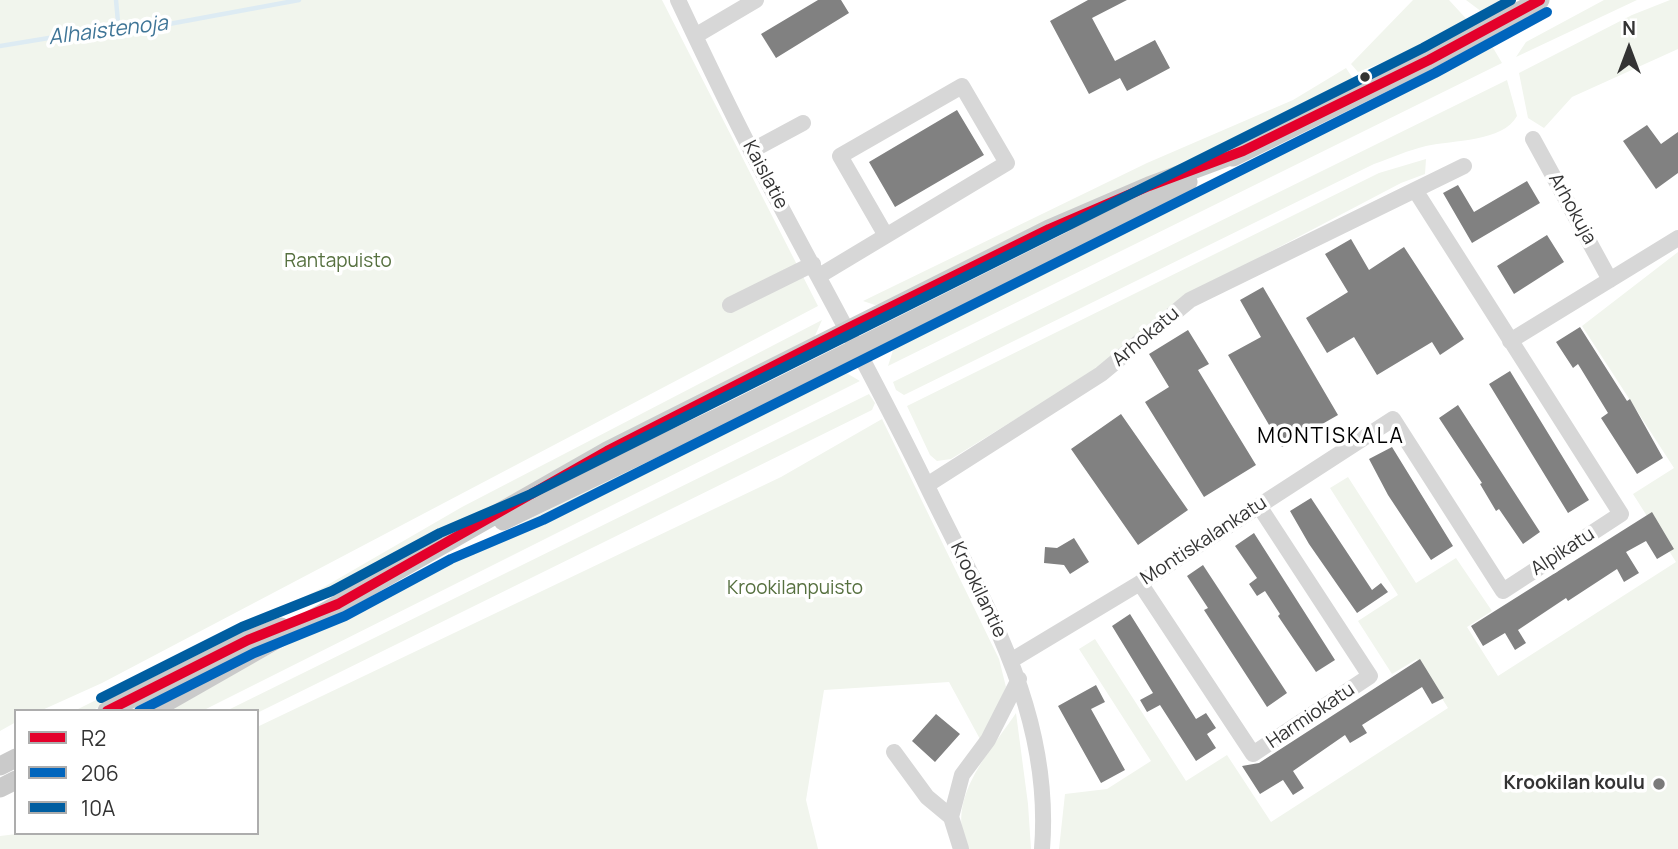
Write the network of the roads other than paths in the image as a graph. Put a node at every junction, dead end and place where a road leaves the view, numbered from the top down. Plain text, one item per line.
1 (678, 0) edge
2 (756, 0) edge
3 (1540, 0) edge
4 (695, 36) junction
5 (803, 123) dead end
6 (1533, 139) dead end
7 (751, 151) junction
8 (1243, 151) junction
9 (1464, 166) dead end
10 (1415, 190) junction
11 (885, 234) junction
12 (1678, 238) edge
13 (816, 270) junction
14 (1610, 280) junction
15 (730, 305) dead end
16 (848, 328) junction
17 (1510, 341) junction
18 (858, 348) junction
19 (1393, 419) joint
20 (926, 485) junction
21 (1259, 506) junction
22 (445, 546) junction
23 (1140, 583) junction
24 (338, 604) junction
25 (1012, 660) junction
26 (1019, 679) junction
27 (111, 709) edge
28 (154, 709) edge
29 (894, 751) dead end
30 (951, 817) junction
31 (961, 849) edge
32 (1042, 849) edge

1 - 4 street, Kaislatie
2 - 4 street
3 - 8 main road
4 - 7 street, Kaislatie
5 - 7 street
6 - 14 street, Arhokuja
7 - 13 street, Kaislatie
8 - 16 main road
8 - 18 main road
9 - 10 street, Arhokatu
10 - 17 street
10 - 20 street, Arhokatu
11 - 11 street
11 - 13 street
12 - 14 street
13 - 15 street
13 - 16 street, Kaislatie
14 - 17 street
16 - 18 street, Kaislatie
16 - 22 main road
17 - 19 street, Alpikatu
18 - 20 street, Krookilantie
18 - 22 main road
19 - 21 street, Montiskalankatu
20 - 25 street, Krookilantie
21 - 23 street, Montiskalankatu
21 - 23 street, Harmiokatu
22 - 24 main road
23 - 25 street, Montiskalankatu
24 - 27 main road
24 - 28 main road
25 - 26 street, Krookilantie
26 - 30 street
26 - 32 street, Krookilantie
29 - 30 street
30 - 31 street

